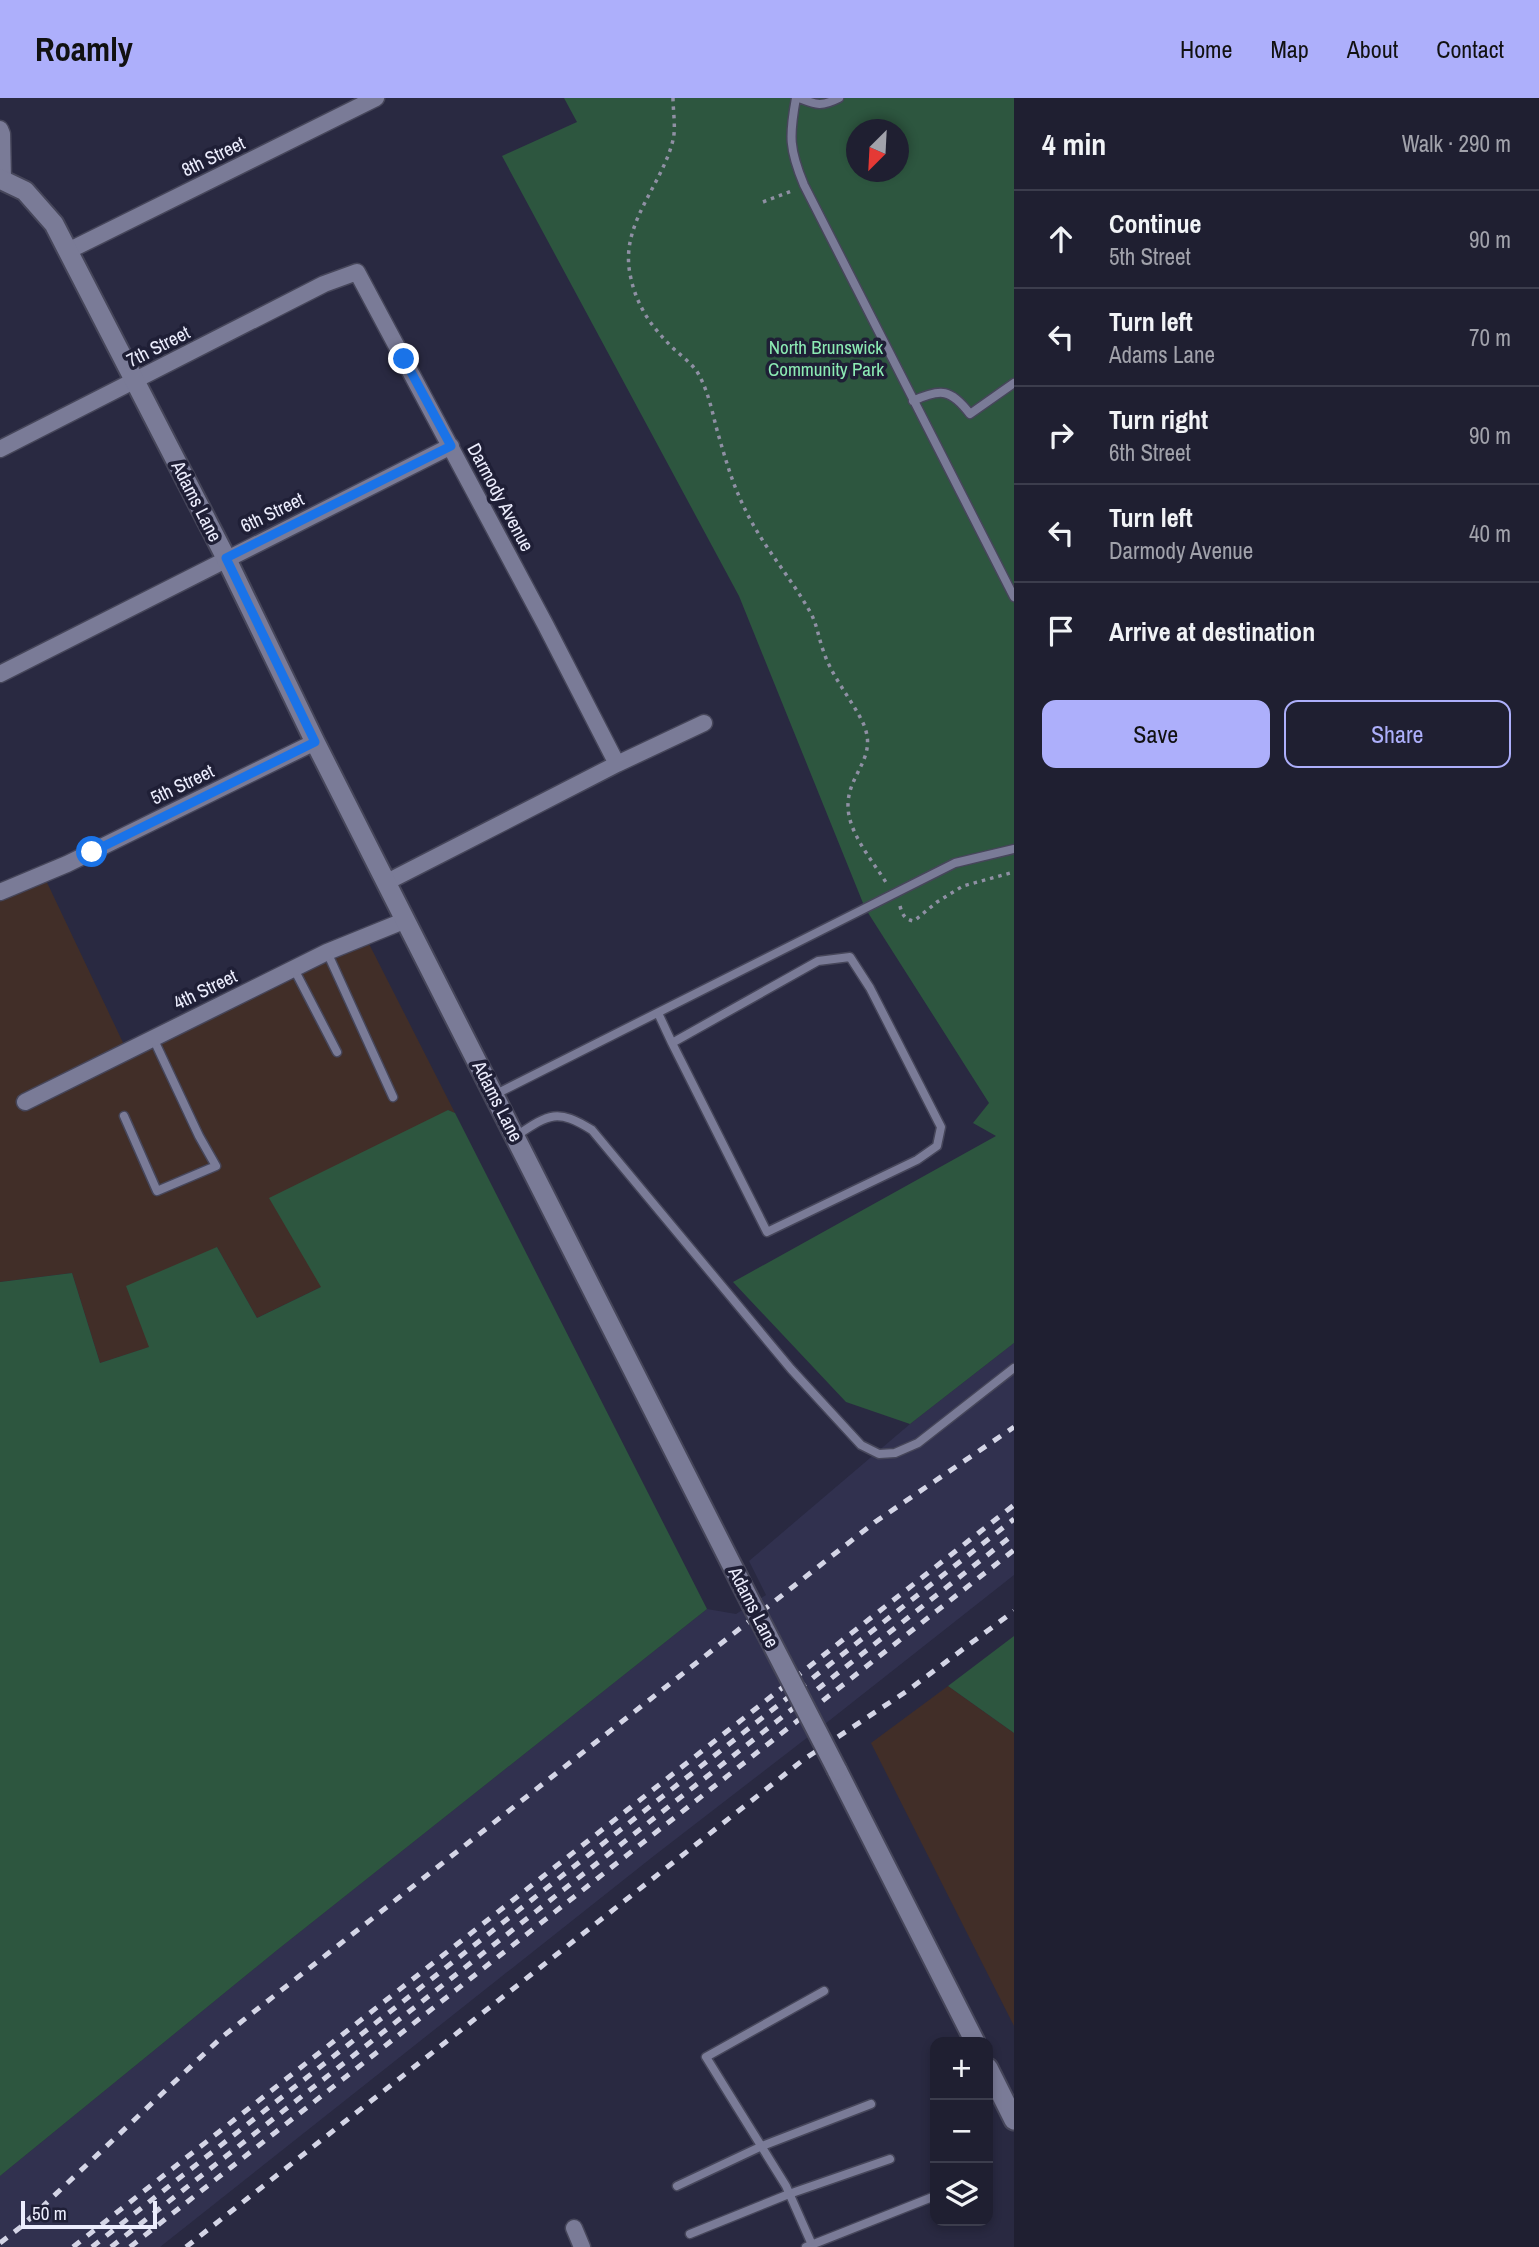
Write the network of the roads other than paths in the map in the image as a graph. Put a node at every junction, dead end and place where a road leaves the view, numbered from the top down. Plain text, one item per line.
1 (376, 98) edge
2 (797, 98) edge
3 (839, 98) edge
4 (0, 129) edge
5 (2, 179) edge
6 (68, 251) junction
7 (335, 280) joint
8 (136, 381) junction
9 (1014, 383) edge
10 (913, 401) junction
11 (451, 446) junction
12 (0, 449) edge
13 (226, 558) junction
14 (1014, 597) edge
15 (0, 674) edge
16 (704, 723) dead end
17 (315, 742) junction
18 (617, 764) junction
19 (1014, 849) edge
20 (387, 882) junction
21 (0, 892) edge
22 (406, 920) junction
23 (327, 953) junction
24 (293, 969) junction
25 (658, 1013) junction
26 (153, 1038) junction
27 (672, 1043) junction
28 (337, 1052) dead end
29 (494, 1095) junction
30 (393, 1097) dead end
31 (25, 1101) dead end
32 (124, 1116) dead end
33 (516, 1136) junction
34 (1014, 1368) edge
35 (824, 1991) dead end
36 (972, 2037) edge
37 (993, 2078) edge
38 (871, 2104) dead end
39 (1014, 2120) edge
40 (762, 2146) junction
41 (890, 2159) dead end
42 (677, 2186) dead end
43 (789, 2194) junction
44 (930, 2198) edge
45 (574, 2228) dead end
46 (690, 2234) dead end
47 (810, 2246) edge
48 (582, 2247) edge

1 - 6 street, 8th Street
2 - 3 lane
2 - 10 lane
4 - 5 street
5 - 6 street, Adams Lane
6 - 8 street, Adams Lane
7 - 8 street, 7th Street
7 - 11 street, Darmody Avenue
8 - 12 street, 7th Street
8 - 13 street, Adams Lane
9 - 10 lane
10 - 14 lane
11 - 13 street, 6th Street
11 - 18 street, Darmody Avenue
13 - 15 street, 6th Street
13 - 17 street, Adams Lane
16 - 18 street
17 - 20 street, Adams Lane
17 - 21 street, 5th Street
18 - 20 street
19 - 25 lane
20 - 22 street, Adams Lane
22 - 23 street, 4th Street
22 - 29 street, Adams Lane
23 - 24 street, 4th Street
23 - 30 lane
24 - 26 street, 4th Street
24 - 28 lane
25 - 27 lane
25 - 29 lane
26 - 31 street, 4th Street
26 - 32 lane
27 - 27 lane
29 - 33 street, Adams Lane
33 - 34 lane
33 - 36 street, Adams Lane, bridge
35 - 40 lane
37 - 39 street
38 - 40 lane
40 - 42 lane
40 - 43 lane
41 - 43 lane
43 - 46 lane
43 - 47 lane
44 - 47 lane
45 - 48 street

